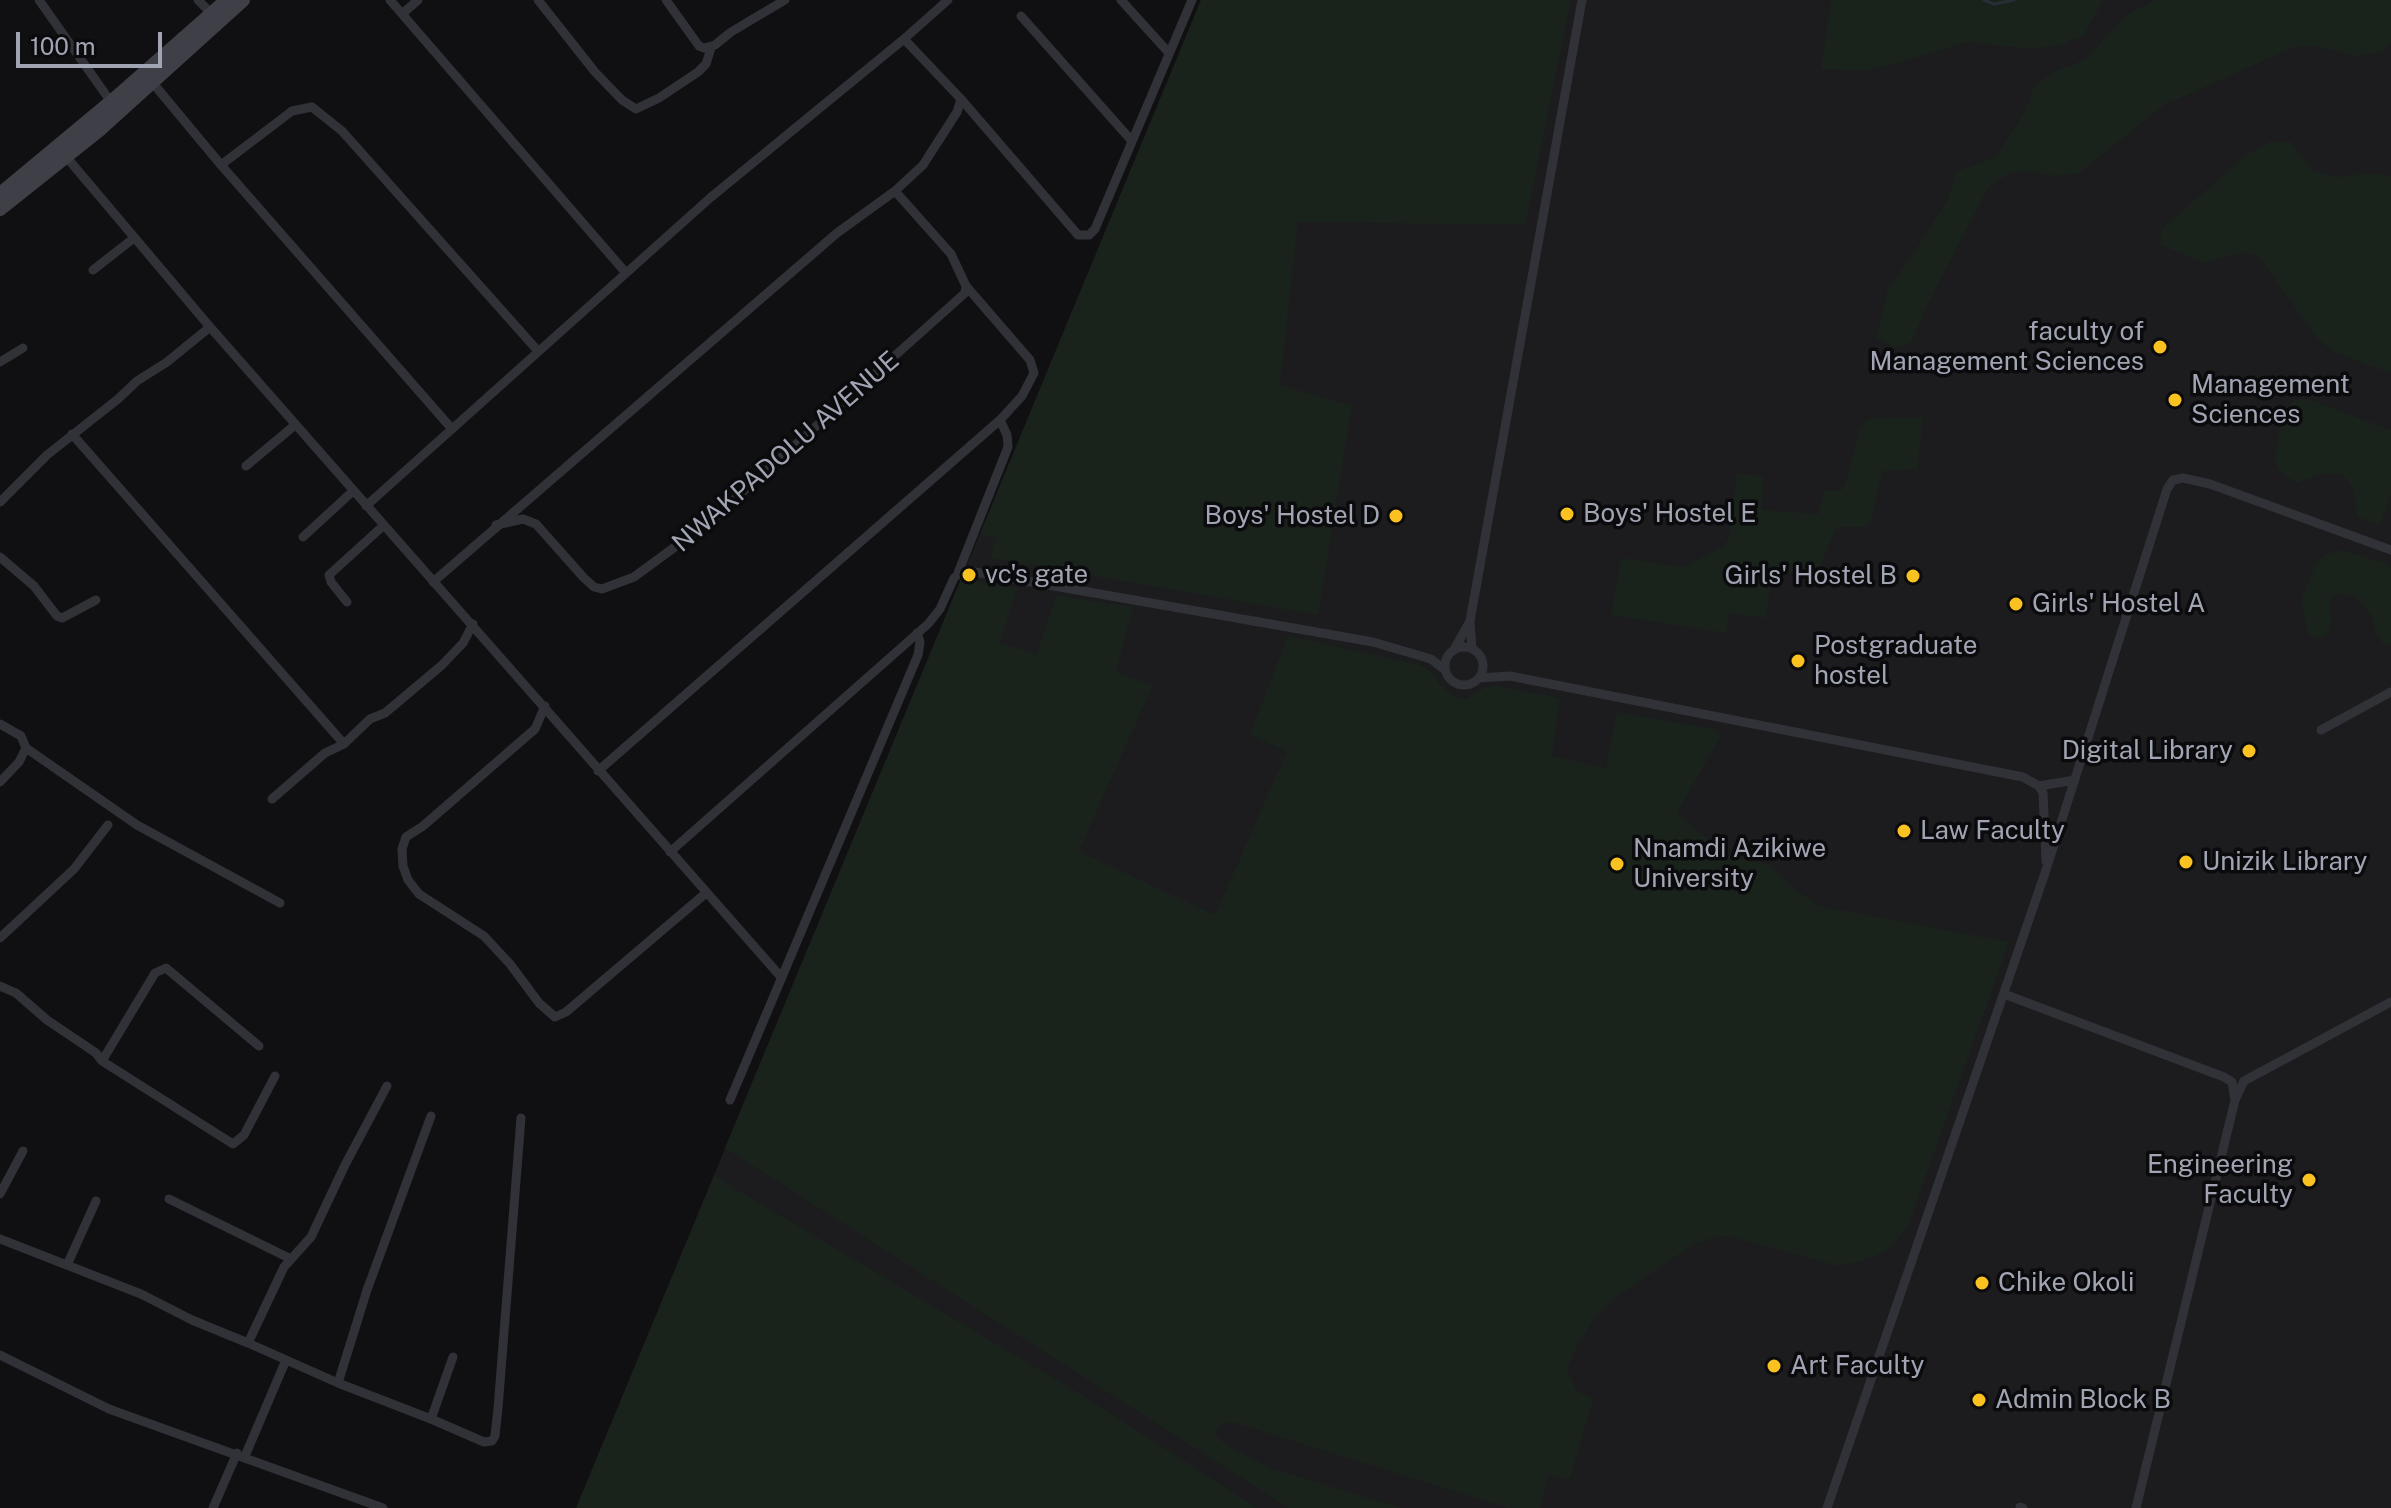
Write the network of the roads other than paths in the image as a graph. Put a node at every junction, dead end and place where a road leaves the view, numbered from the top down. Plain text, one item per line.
1 (39, 0) edge
2 (198, 0) edge
3 (227, 0) edge
4 (243, 0) edge
5 (390, 0) edge
6 (418, 0) edge
7 (538, 0) edge
8 (666, 0) edge
9 (785, 0) edge
10 (948, 0) edge
11 (1121, 0) edge
12 (1192, 0) edge
13 (1582, 0) edge
14 (211, 13) junction
15 (402, 14) junction
16 (1021, 16) dead end
17 (904, 39) junction
18 (711, 48) junction
19 (1169, 53) junction
20 (152, 82) junction
21 (961, 99) junction
22 (111, 102) junction
23 (1131, 140) junction
24 (62, 152) junction
25 (221, 165) junction
26 (895, 191) junction
27 (0, 194) edge
28 (0, 209) edge
29 (134, 238) junction
30 (93, 270) dead end
31 (626, 273) junction
32 (966, 286) junction
33 (210, 327) junction
34 (23, 348) dead end
35 (538, 351) junction
36 (0, 362) edge
37 (1000, 420) junction
38 (295, 425) junction
39 (452, 429) junction
40 (72, 434) junction
41 (246, 466) dead end
42 (353, 491) junction
43 (0, 502) edge
44 (366, 506) junction
45 (496, 525) junction
46 (383, 526) junction
47 (303, 537) dead end
48 (2391, 550) edge
49 (0, 557) edge
50 (957, 574) junction
51 (433, 582) junction
52 (96, 600) dead end
53 (347, 602) dead end
54 (1470, 621) junction
55 (473, 624) junction
56 (917, 633) junction
57 (1472, 648) junction
58 (1452, 651) junction
59 (1431, 659) junction
60 (1483, 661) junction
61 (1445, 670) junction
62 (1510, 676) junction
63 (1479, 678) junction
64 (2391, 692) edge
65 (545, 706) junction
66 (0, 724) edge
67 (2321, 730) dead end
68 (344, 744) junction
69 (26, 748) junction
70 (598, 771) junction
71 (2075, 780) junction
72 (0, 782) edge
73 (2039, 786) junction
74 (272, 799) dead end
75 (108, 825) dead end
76 (670, 852) junction
77 (2046, 870) junction
78 (706, 893) junction
79 (280, 903) dead end
80 (0, 938) edge
81 (781, 977) junction
82 (0, 986) edge
83 (2004, 994) junction
84 (2391, 1002) edge
85 (259, 1046) dead end
86 (102, 1061) junction
87 (275, 1076) dead end
88 (2244, 1081) junction
89 (2232, 1082) junction
90 (387, 1086) dead end
91 (730, 1100) dead end
92 (2235, 1100) junction
93 (431, 1116) dead end
94 (521, 1118) dead end
95 (23, 1151) dead end
96 (0, 1194) edge
97 (169, 1199) dead end
98 (96, 1201) dead end
99 (0, 1239) edge
100 (289, 1258) junction
101 (67, 1265) junction
102 (248, 1343) junction
103 (0, 1355) edge
104 (453, 1357) dead end
105 (286, 1360) junction
106 (338, 1383) junction
107 (431, 1419) junction
108 (241, 1455) junction
109 (213, 1508) edge
110 (383, 1508) edge
111 (1827, 1508) edge
112 (2136, 1508) edge

1 - 22 street
2 - 14 street
3 - 14 street
4 - 20 street
5 - 15 street
6 - 15 street
7 - 18 street
8 - 18 street
9 - 18 street
10 - 17 street
11 - 19 street
12 - 19 street
13 - 54 street
14 - 22 street
15 - 31 street
16 - 23 street
17 - 21 street
17 - 31 street
19 - 23 street
20 - 24 street
20 - 25 street
21 - 23 street
21 - 26 street
22 - 24 street
24 - 27 street
24 - 28 street
24 - 29 street
25 - 35 street
25 - 39 street
26 - 32 street
26 - 45 street
29 - 30 street
29 - 33 street
31 - 35 street
32 - 37 street
32 - 45 street, NWAKPADOLU AVENUE
33 - 38 street
33 - 40 street
34 - 36 street
35 - 39 street
37 - 50 street
37 - 70 street
38 - 41 street
38 - 42 street
39 - 44 street
40 - 43 street
40 - 68 street
42 - 44 street
42 - 47 street
44 - 46 street
45 - 51 street
46 - 51 street
46 - 53 street
48 - 71 street
49 - 52 street
50 - 56 street
50 - 59 street
51 - 55 street
54 - 57 street
54 - 58 street
55 - 65 street
55 - 68 street
56 - 76 street
56 - 81 street
57 - 58 street
57 - 60 street
58 - 59 street
58 - 61 street
59 - 61 street
60 - 62 street
60 - 63 street
61 - 63 street
62 - 63 street
62 - 73 street
64 - 67 street
65 - 70 street
65 - 78 street
66 - 69 street
68 - 74 street
69 - 72 street
69 - 79 street
70 - 76 street
71 - 73 street
71 - 77 street
73 - 77 street
75 - 80 street
76 - 78 street
77 - 83 street
78 - 81 street
81 - 91 street
82 - 86 street
83 - 89 street
83 - 111 street
84 - 88 street
85 - 86 street
86 - 87 street
88 - 89 street
88 - 92 street
89 - 92 street
90 - 100 street
92 - 112 street
93 - 106 street
94 - 107 street
95 - 96 street
97 - 100 street
98 - 101 street
99 - 101 street
100 - 102 street
101 - 102 street
102 - 105 street
103 - 108 street
104 - 107 street
105 - 106 street
105 - 108 street
106 - 107 street
108 - 109 street
108 - 110 street

